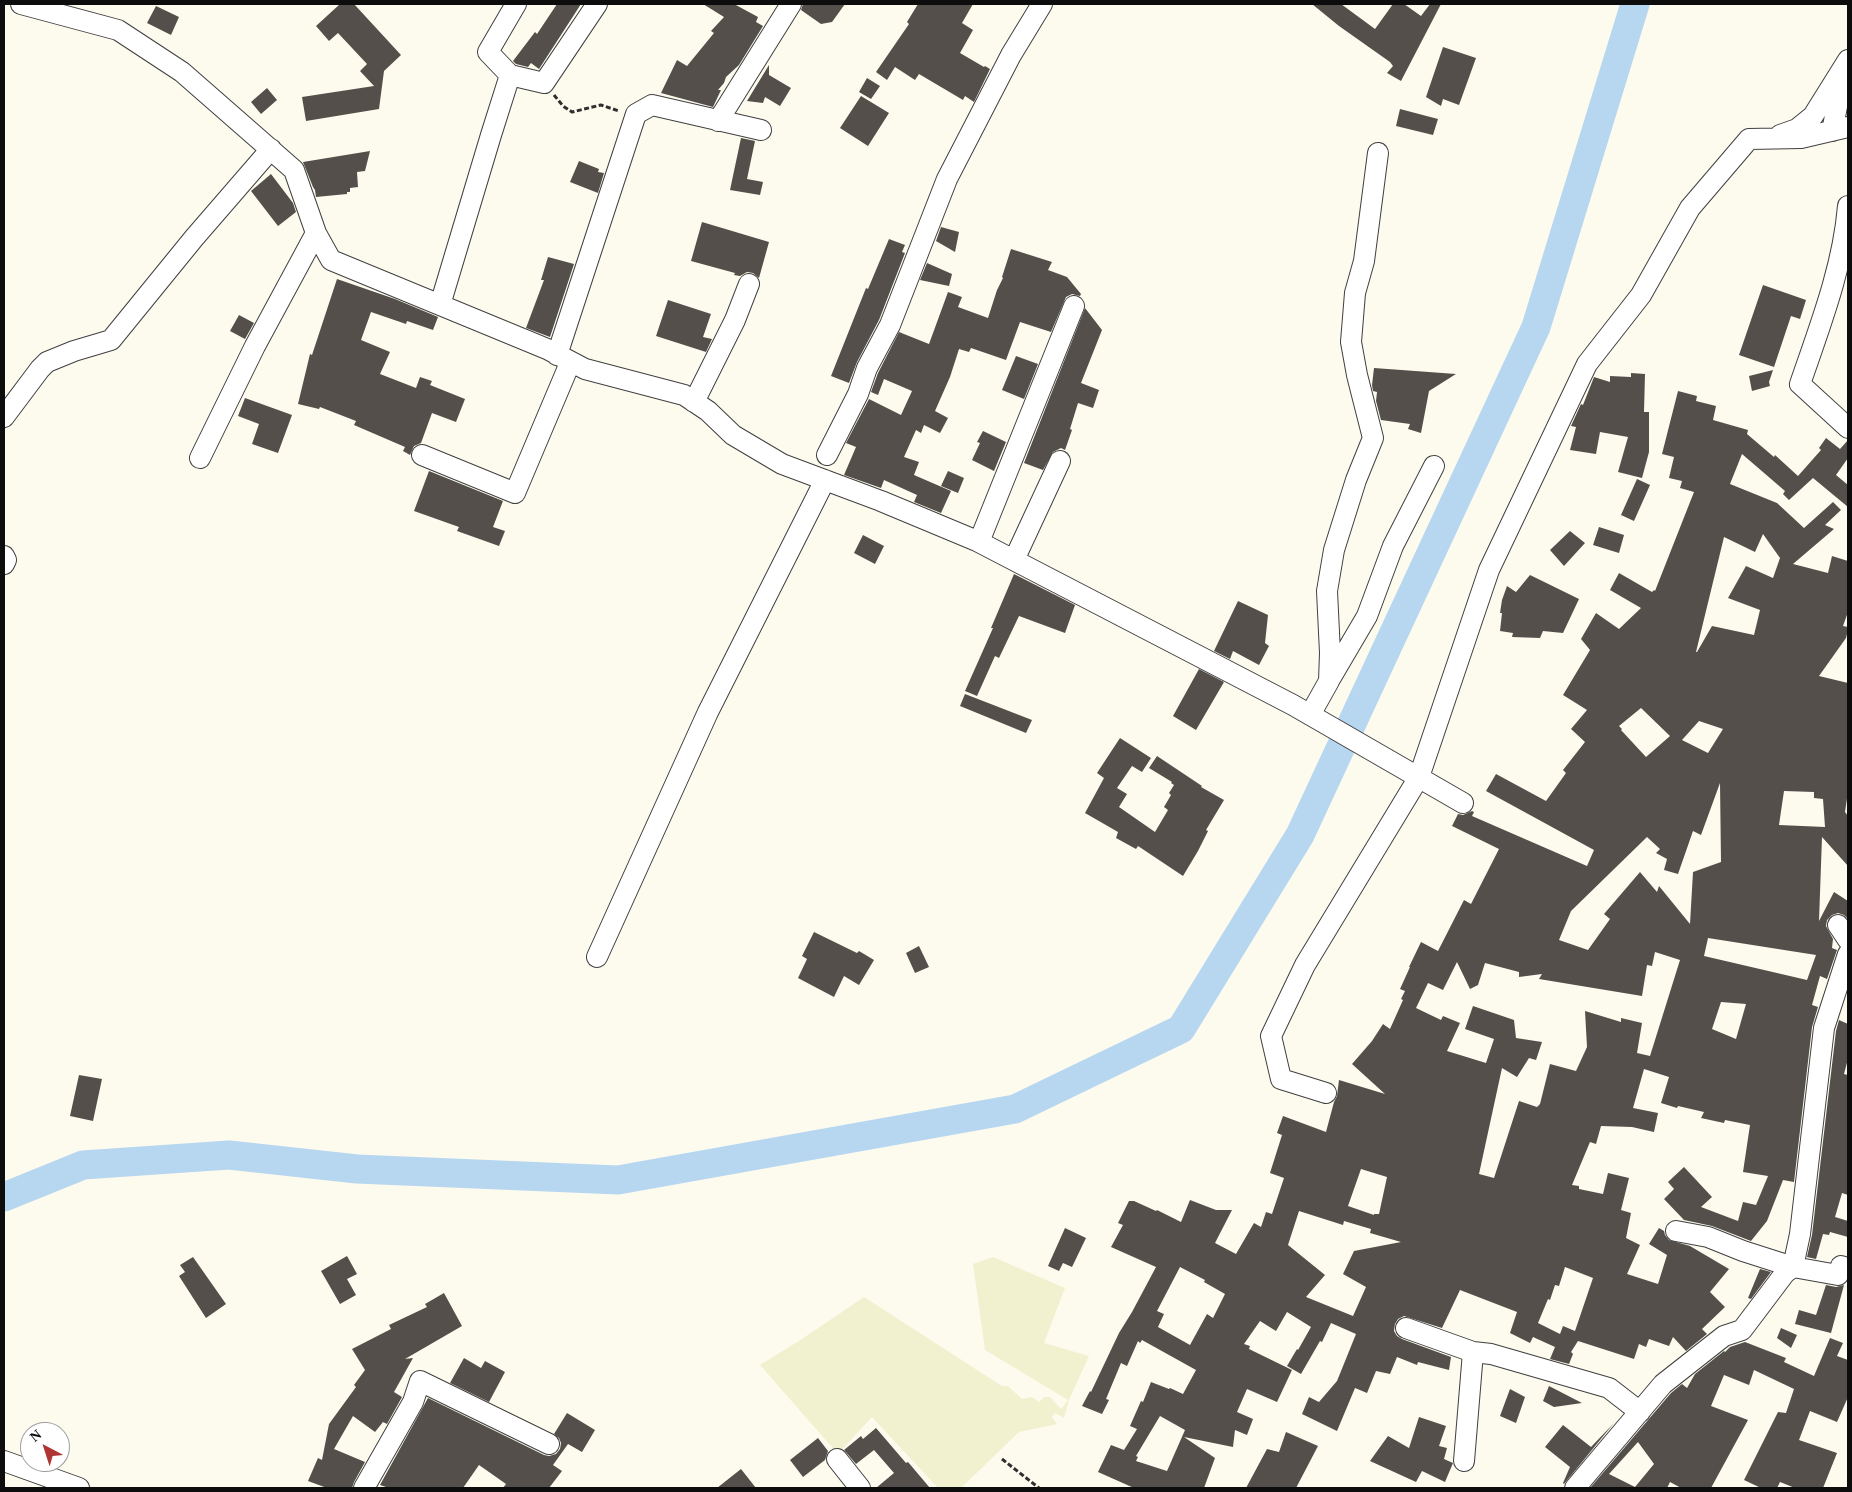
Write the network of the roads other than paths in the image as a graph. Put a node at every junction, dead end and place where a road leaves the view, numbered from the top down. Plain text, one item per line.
1 (21, 4) edge
2 (516, 4) edge
3 (597, 4) edge
4 (791, 4) edge
5 (1042, 4) edge
6 (1847, 62) edge
7 (510, 75) junction
8 (718, 121) junction
9 (1840, 129) edge
10 (761, 130) dead end
11 (1772, 139) junction
12 (271, 150) junction
13 (1378, 153) dead end
14 (1848, 206) edge
15 (316, 233) junction
16 (749, 284) dead end
17 (440, 305) junction
18 (1074, 306) dead end
19 (563, 359) junction
20 (694, 402) junction
21 (4, 417) edge
22 (1848, 428) edge
23 (826, 454) dead end
24 (422, 455) dead end
25 (200, 458) dead end
26 (1060, 461) dead end
27 (1434, 466) dead end
28 (825, 480) junction
29 (979, 542) junction
30 (4, 556) edge
31 (1014, 560) junction
32 (4, 564) edge
33 (1329, 681) junction
34 (1302, 710) junction
35 (1419, 777) junction
36 (1463, 803) dead end
37 (1848, 954) edge
38 (597, 957) dead end
39 (1326, 1093) dead end
40 (1676, 1231) dead end
41 (1794, 1268) junction
42 (1848, 1268) edge
43 (1406, 1328) dead end
44 (1473, 1352) junction
45 (1640, 1412) junction
46 (549, 1444) dead end
47 (837, 1460) dead end
48 (4, 1461) edge
49 (1464, 1461) dead end
50 (79, 1488) edge
51 (364, 1488) edge
52 (860, 1488) edge
53 (1575, 1488) edge

1 - 12 street
2 - 7 street
3 - 7 street
4 - 8 street
5 - 23 street
6 - 9 street
6 - 11 street
7 - 17 street
8 - 10 street
8 - 19 street
9 - 11 street
11 - 35 street
12 - 15 street
12 - 21 street
13 - 33 street
14 - 22 street
15 - 17 street
15 - 25 street
16 - 20 street
17 - 19 street
18 - 29 street
19 - 20 street
19 - 24 street
20 - 28 street
26 - 31 street
27 - 33 street
28 - 29 street
28 - 38 street
29 - 31 street
30 - 32 street
31 - 34 street
33 - 34 street
34 - 35 street
35 - 36 street
35 - 39 street
37 - 41 street
40 - 41 street
41 - 42 street
41 - 45 street
43 - 44 street
44 - 45 street
44 - 49 street
45 - 53 street
46 - 51 street
47 - 52 street
48 - 50 street

